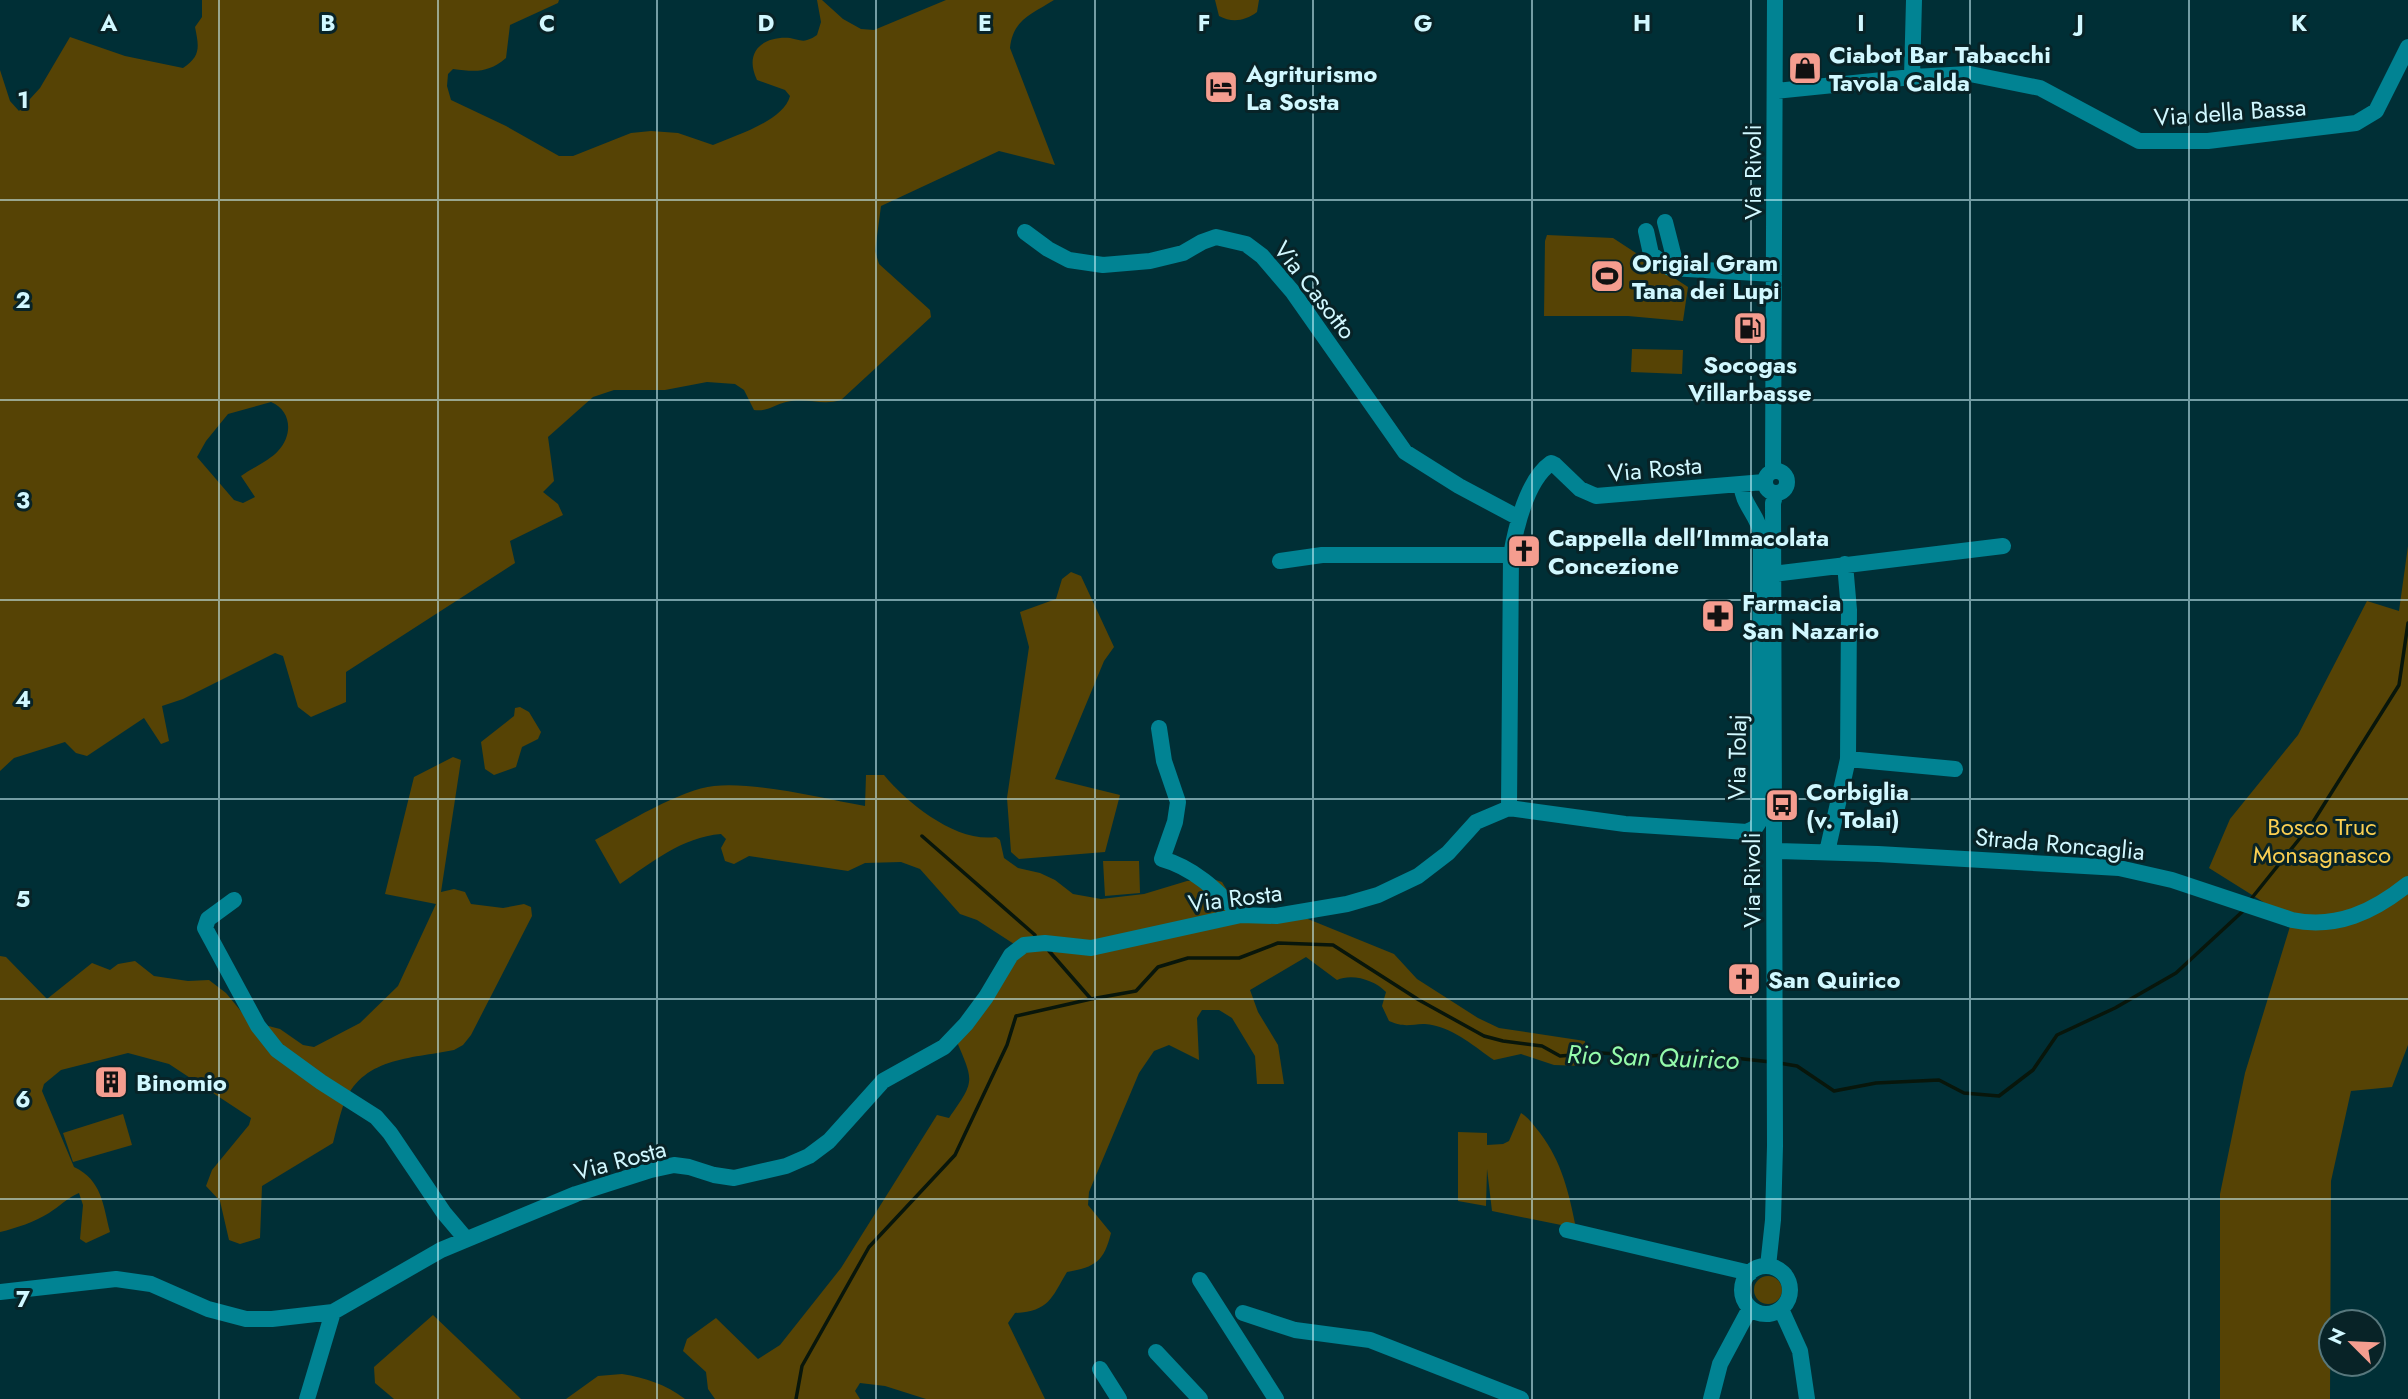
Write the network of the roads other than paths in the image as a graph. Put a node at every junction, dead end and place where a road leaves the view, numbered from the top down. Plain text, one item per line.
1 (1775, 0) edge
2 (1914, 0) edge
3 (2408, 47) edge
4 (1912, 77) junction
5 (1776, 92) junction
6 (1665, 222) dead end
7 (1646, 231) dead end
8 (1025, 232) dead end
9 (1677, 269) junction
10 (1774, 274) junction
11 (1771, 482) junction
12 (1742, 484) junction
13 (1519, 518) junction
14 (2003, 545) dead end
15 (1511, 555) junction
16 (1280, 561) dead end
17 (1845, 564) junction
18 (1773, 574) junction
19 (1159, 728) dead end
20 (1848, 759) junction
21 (1955, 769) dead end
22 (1509, 808) junction
23 (1774, 851) junction
24 (1827, 852) junction
25 (2408, 884) edge
26 (234, 900) dead end
27 (1241, 915) junction
28 (1567, 1230) dead end
29 (466, 1239) junction
30 (1768, 1266) junction
31 (1750, 1273) junction
32 (1200, 1280) dead end
33 (0, 1292) edge
34 (1750, 1308) junction
35 (1781, 1309) junction
36 (333, 1312) junction
37 (1243, 1313) dead end
38 (1156, 1352) dead end
39 (1100, 1369) dead end
40 (307, 1399) edge
41 (1119, 1399) edge
42 (1200, 1399) edge
43 (1276, 1399) edge
44 (1521, 1399) edge
45 (1711, 1399) edge
46 (1807, 1399) edge

1 - 5 street, Via Rivoli
2 - 4 street
3 - 4 street, Via della Bassa
4 - 5 street, Via della Bassa
5 - 10 street, Via Rivoli
6 - 9 street
7 - 9 street
8 - 13 street, Via Casotto
9 - 10 street
10 - 11 street, Via Rivoli
11 - 12 street, Via Rosta
11 - 18 street, Via Rivoli
12 - 13 street, Via Rosta
12 - 22 street, Via Tolaj
13 - 15 street, Via Rosta
14 - 17 street
15 - 16 street
15 - 22 street, Via Rosta
17 - 18 street
17 - 20 street
18 - 23 street, Via Rivoli
19 - 27 street
20 - 21 street
20 - 24 street
22 - 27 street, Via Rosta
23 - 24 street, Strada Roncaglia
23 - 30 street, Via Rivoli
24 - 25 street, Strada Roncaglia
26 - 29 street
27 - 29 street, Via Rosta
28 - 31 street
29 - 36 street, Via Rosta
30 - 31 street
30 - 35 street
31 - 34 street
32 - 43 street
33 - 36 street, Via Rosta
34 - 35 street
34 - 45 street
35 - 46 street
36 - 40 street
37 - 44 street
38 - 42 street
39 - 41 street

